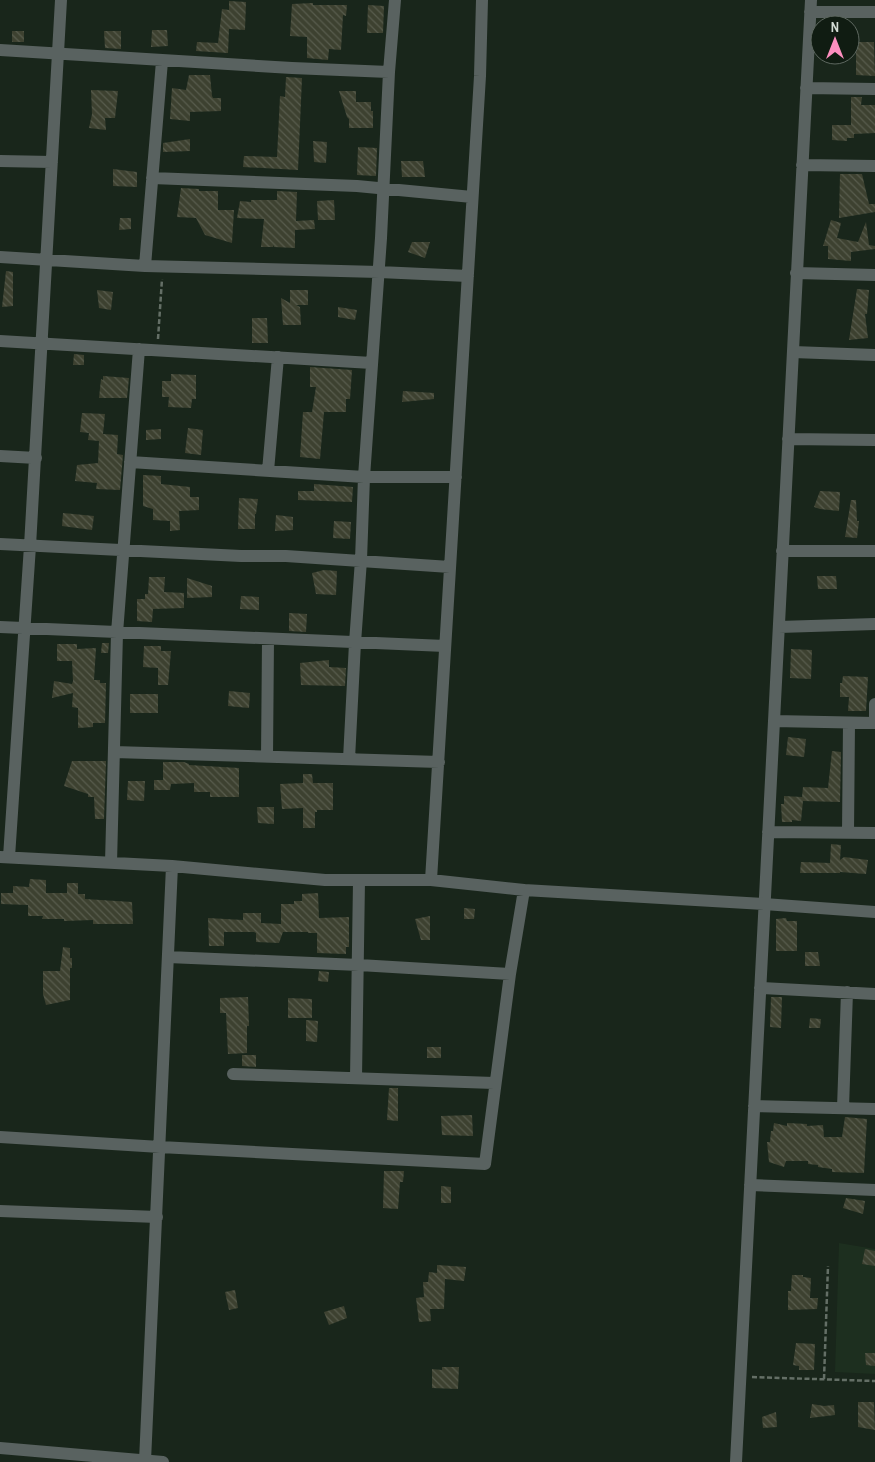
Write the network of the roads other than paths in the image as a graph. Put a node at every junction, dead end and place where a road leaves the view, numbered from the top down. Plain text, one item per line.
1 (61, 0) edge
2 (395, 0) edge
3 (482, 0) edge
4 (810, 6) edge
5 (875, 12) edge
6 (0, 50) edge
7 (58, 54) junction
8 (162, 61) junction
9 (389, 72) junction
10 (806, 88) junction
11 (875, 89) edge
12 (0, 161) edge
13 (52, 162) junction
14 (802, 166) junction
15 (875, 166) edge
16 (152, 178) junction
17 (384, 188) junction
18 (472, 197) junction
19 (0, 257) edge
20 (47, 259) junction
21 (145, 266) junction
22 (379, 272) junction
23 (796, 273) junction
24 (875, 274) edge
25 (468, 276) junction
26 (0, 341) edge
27 (42, 345) junction
28 (139, 349) junction
29 (792, 352) junction
30 (875, 355) edge
31 (278, 357) junction
32 (372, 362) junction
33 (788, 439) junction
34 (875, 440) edge
35 (0, 456) edge
36 (36, 458) junction
37 (130, 462) junction
38 (268, 471) junction
39 (364, 477) junction
40 (456, 477) junction
41 (0, 544) edge
42 (30, 546) junction
43 (123, 550) junction
44 (782, 550) junction
45 (875, 551) edge
46 (362, 560) junction
47 (450, 567) junction
48 (875, 624) edge
49 (0, 627) edge
50 (778, 627) junction
51 (24, 629) junction
52 (116, 633) junction
53 (268, 640) junction
54 (354, 643) junction
55 (446, 646) junction
56 (875, 704) edge
57 (774, 721) junction
58 (875, 722) edge
59 (849, 723) junction
60 (114, 752) junction
61 (267, 757) junction
62 (349, 759) junction
63 (439, 762) junction
64 (768, 832) junction
65 (848, 833) junction
66 (875, 833) edge
67 (5, 857) edge
68 (111, 863) junction
69 (172, 866) junction
70 (432, 880) junction
71 (359, 881) junction
72 (524, 890) junction
73 (764, 904) junction
74 (875, 912) edge
75 (168, 958) junction
76 (359, 965) junction
77 (510, 974) junction
78 (760, 988) junction
79 (847, 992) junction
80 (875, 994) edge
81 (233, 1074) dead end
82 (356, 1078) junction
83 (494, 1083) junction
84 (754, 1106) junction
85 (843, 1108) junction
86 (875, 1109) edge
87 (0, 1137) edge
88 (160, 1147) junction
89 (750, 1184) junction
90 (875, 1190) edge
91 (0, 1211) edge
92 (157, 1217) junction
93 (0, 1448) edge
94 (145, 1461) junction
95 (163, 1462) edge
96 (736, 1462) edge

1 - 7 street
2 - 9 street
3 - 18 street
4 - 5 street
4 - 10 street
6 - 7 street
7 - 8 street
7 - 13 street
8 - 9 street
8 - 16 street
9 - 17 street
10 - 11 street
10 - 14 street
12 - 13 street
13 - 20 street
14 - 15 street
14 - 23 street
16 - 17 street
16 - 21 street
17 - 18 street
17 - 22 street
18 - 25 street
19 - 20 street
20 - 21 street
20 - 27 street
21 - 22 street
22 - 25 street
22 - 32 street
23 - 24 street
23 - 29 street
25 - 40 street
26 - 27 street
27 - 28 street
27 - 36 street
28 - 31 street
28 - 37 street
29 - 30 street
29 - 33 street
31 - 32 street
31 - 38 street
32 - 39 street
33 - 34 street
33 - 44 street
35 - 36 street
36 - 42 street
37 - 38 street
37 - 43 street
38 - 39 street
39 - 40 street
39 - 46 street
40 - 47 street
41 - 42 street
42 - 43 street
42 - 51 street
43 - 46 street
43 - 52 street
44 - 45 street
44 - 50 street
46 - 47 street
46 - 54 street
47 - 55 street
48 - 50 street
49 - 51 street
50 - 57 street
51 - 52 street
51 - 67 street
52 - 53 street
52 - 60 street
53 - 54 street
53 - 61 street
54 - 55 street
54 - 62 street
55 - 63 street
56 - 58 street
57 - 59 street
57 - 64 street
58 - 59 street
59 - 65 street
60 - 61 street
60 - 68 street
61 - 62 street
62 - 63 street
63 - 70 street
64 - 65 street
64 - 73 street
65 - 66 street
67 - 68 street
68 - 69 street
69 - 71 street
69 - 75 street
70 - 71 street
70 - 72 street
71 - 76 street
72 - 73 street
72 - 77 street
73 - 74 street
73 - 78 street
75 - 76 street
75 - 88 street
76 - 77 street
76 - 82 street
77 - 83 street
78 - 79 street
78 - 84 street
79 - 80 street
79 - 85 street
81 - 82 street
82 - 83 street
83 - 88 street
84 - 85 street
84 - 89 street
85 - 86 street
87 - 88 street
88 - 92 street
89 - 90 street
89 - 96 street
91 - 92 street
92 - 94 street
93 - 94 street
94 - 95 street

